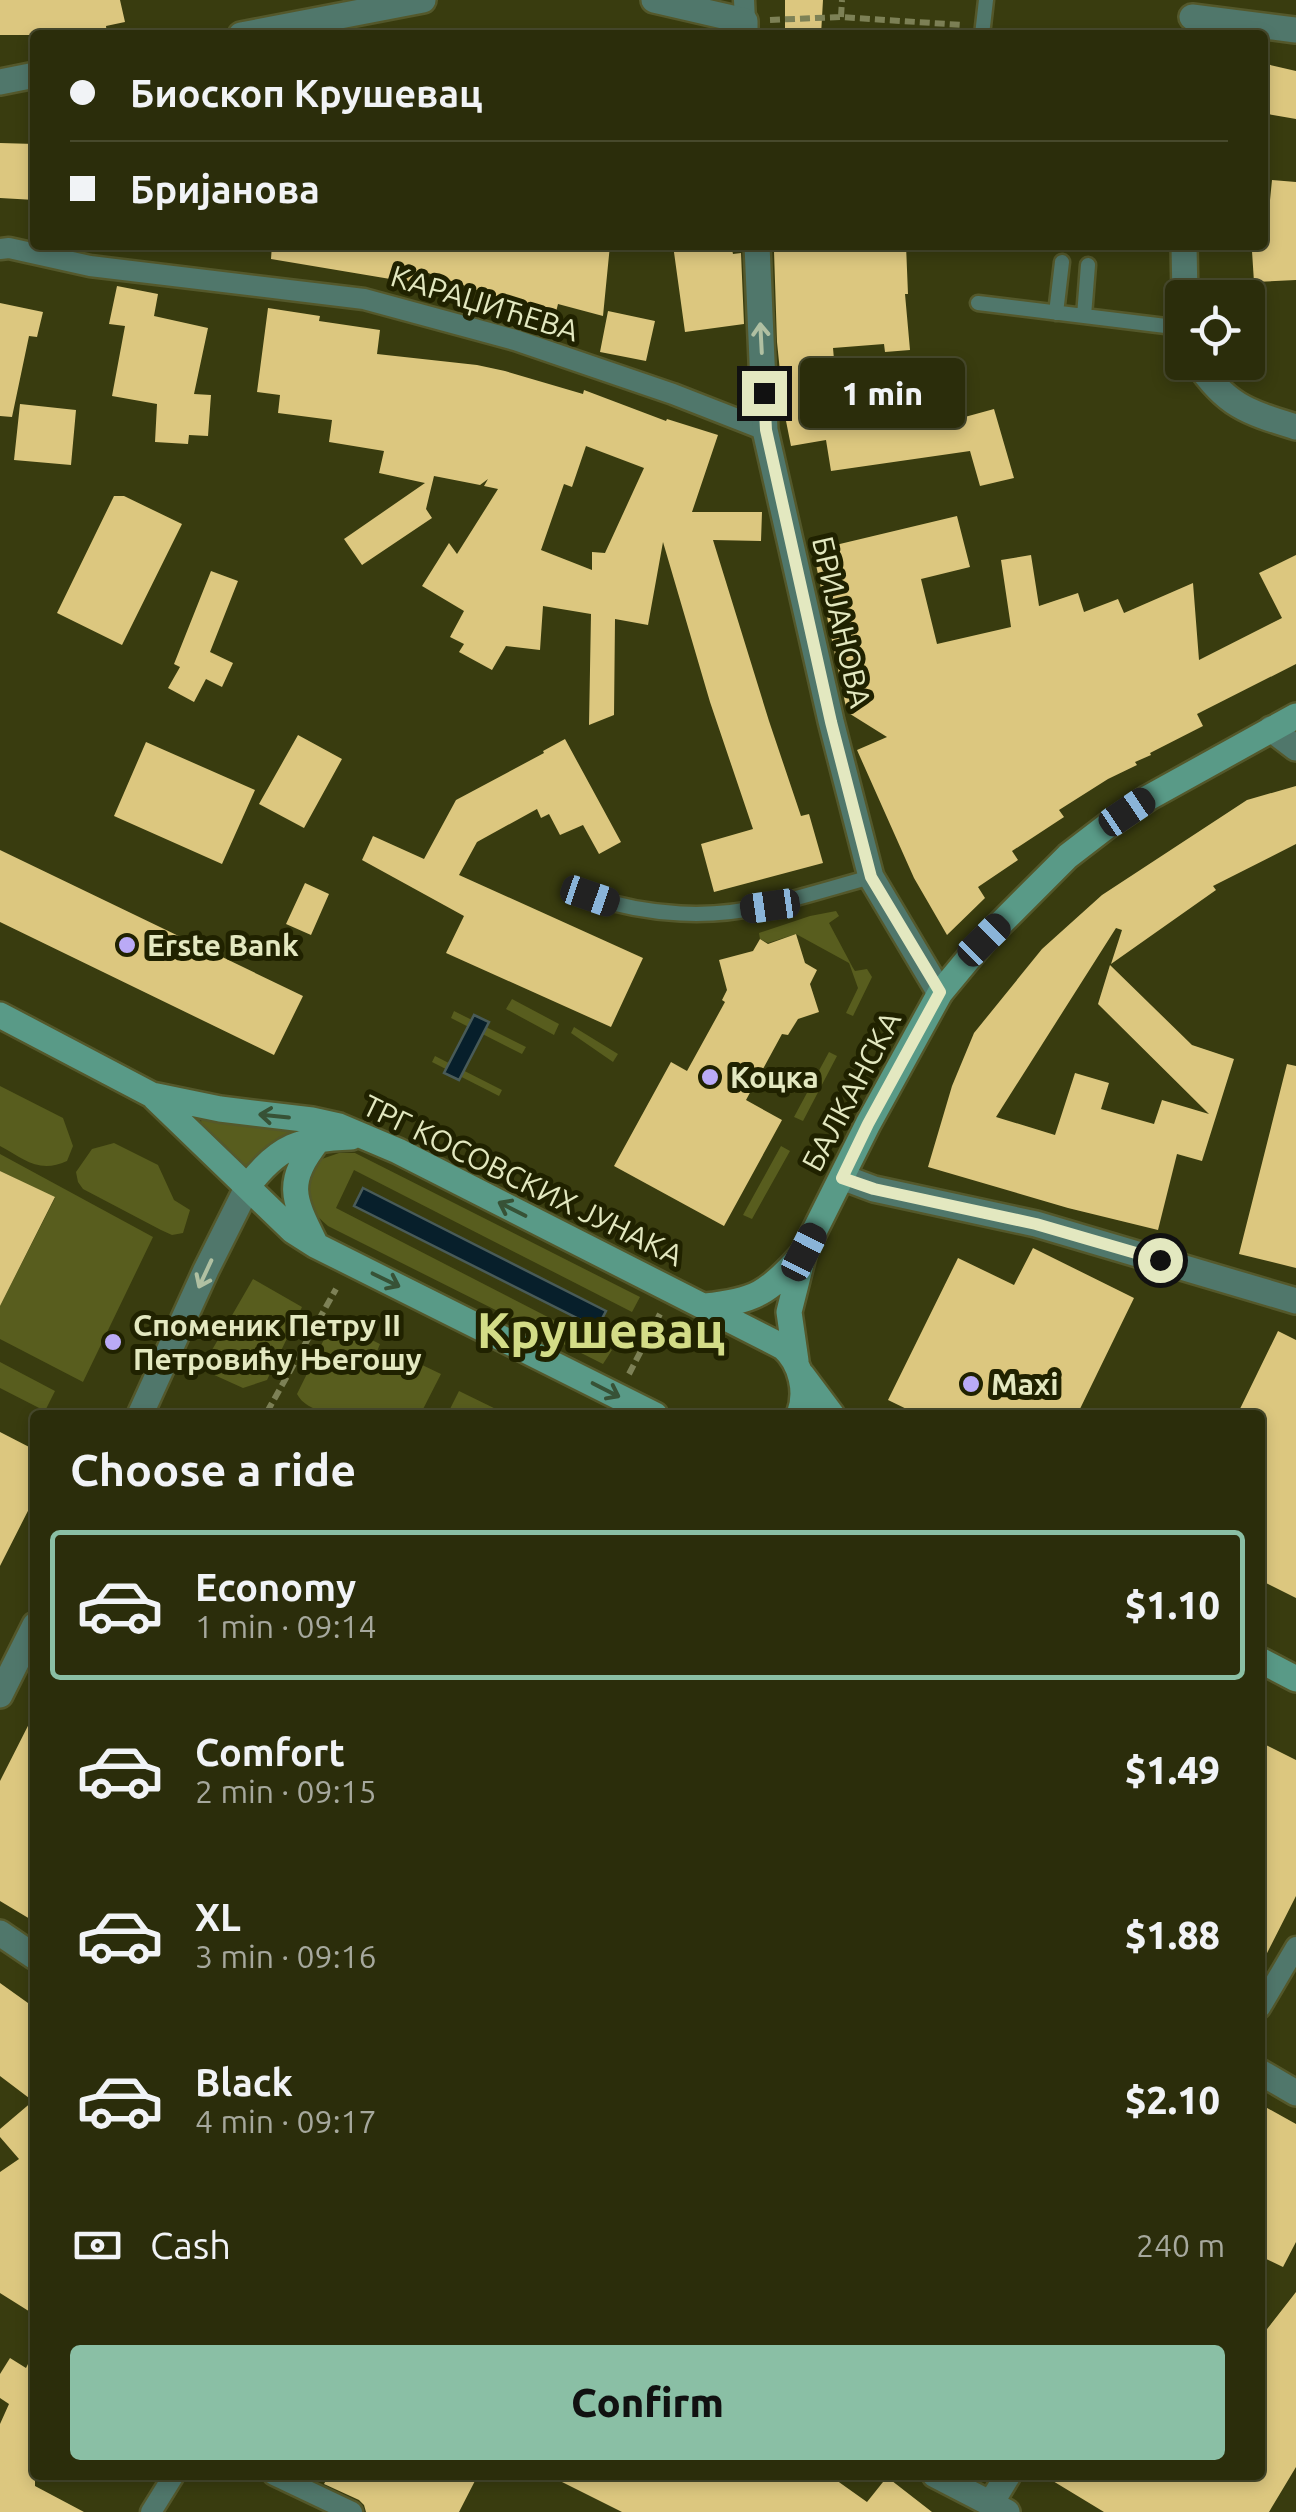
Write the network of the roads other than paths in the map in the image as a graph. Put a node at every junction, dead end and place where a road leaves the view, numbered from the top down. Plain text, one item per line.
1 (423, 0) edge
2 (654, 0) edge
3 (986, 0) edge
4 (1191, 17) edge
5 (745, 18) edge
6 (268, 30) edge
7 (983, 30) edge
8 (1296, 30) edge
9 (30, 76) edge
10 (0, 82) edge
11 (0, 249) edge
12 (757, 250) edge
13 (1184, 250) edge
14 (1062, 262) dead end
15 (1088, 265) dead end
16 (1185, 280) edge
17 (978, 304) dead end
18 (1056, 313) junction
19 (1084, 316) junction
20 (1165, 326) edge
21 (1208, 380) edge
22 (1296, 427) edge
23 (766, 430) junction
24 (1296, 716) edge
25 (1271, 730) junction
26 (1296, 748) edge
27 (871, 877) junction
28 (590, 896) dead end
29 (940, 992) junction
30 (0, 1015) edge
31 (152, 1095) junction
32 (369, 1138) junction
33 (319, 1139) junction
34 (842, 1178) junction
35 (248, 1186) junction
36 (315, 1245) junction
37 (804, 1252) junction
38 (1296, 1301) edge
39 (704, 1306) junction
40 (798, 1366) junction
41 (142, 1410) edge
42 (645, 1410) edge
43 (801, 1410) edge
44 (829, 1410) edge
45 (30, 1635) edge
46 (1265, 1663) edge
47 (1296, 1679) edge
48 (0, 1695) edge
49 (0, 1933) edge
50 (1296, 1947) edge
51 (30, 1954) edge
52 (1265, 2000) edge
53 (1265, 2075) edge
54 (1296, 2094) edge
55 (171, 2480) edge
56 (285, 2480) edge
57 (945, 2480) edge
58 (1007, 2480) edge
59 (999, 2508) edge
60 (152, 2512) edge
61 (352, 2512) edge

1 - 6 street
2 - 5 street
3 - 7 lane
4 - 8 street
9 - 10 street
11 - 23 street, КАРАЏИЋЕВА
23 -> 12 street, БРИЈАНОВА
13 - 16 street
14 - 18 lane
15 - 19 lane
17 - 18 lane
18 - 19 lane
19 - 20 lane
21 - 22 street
23 - 27 street, БРИЈАНОВА
24 - 25 main road, БАЛКАНСКА
25 - 26 street
25 - 29 main road, БАЛКАНСКА
27 - 28 lane
27 - 29 street, БРИЈАНОВА
29 - 34 main road, БАЛКАНСКА
30 - 31 main road
32 -> 31 main road, ТРГ КОСОВСКИХ ЈУНАКА
31 - 35 main road
32 - 33 main road
39 -> 32 main road, ТРГ КОСОВСКИХ ЈУНАКА
33 - 35 main road
33 - 36 main road
34 - 37 main road, БАЛКАНСКА
34 - 38 street
35 - 36 main road
35 -> 41 street
36 -> 42 main road
37 - 39 main road, БАЛКАНСКА
37 - 40 main road, БАЛКАНСКА
39 - 40 main road, ТРГ КОСОВСКИХ ЈУНАКА
40 - 43 main road
40 - 44 main road
45 - 48 street
46 - 47 main road
49 - 51 street
50 - 52 street
53 - 54 street
55 - 60 street
56 - 61 street
57 - 59 street
58 - 59 street

